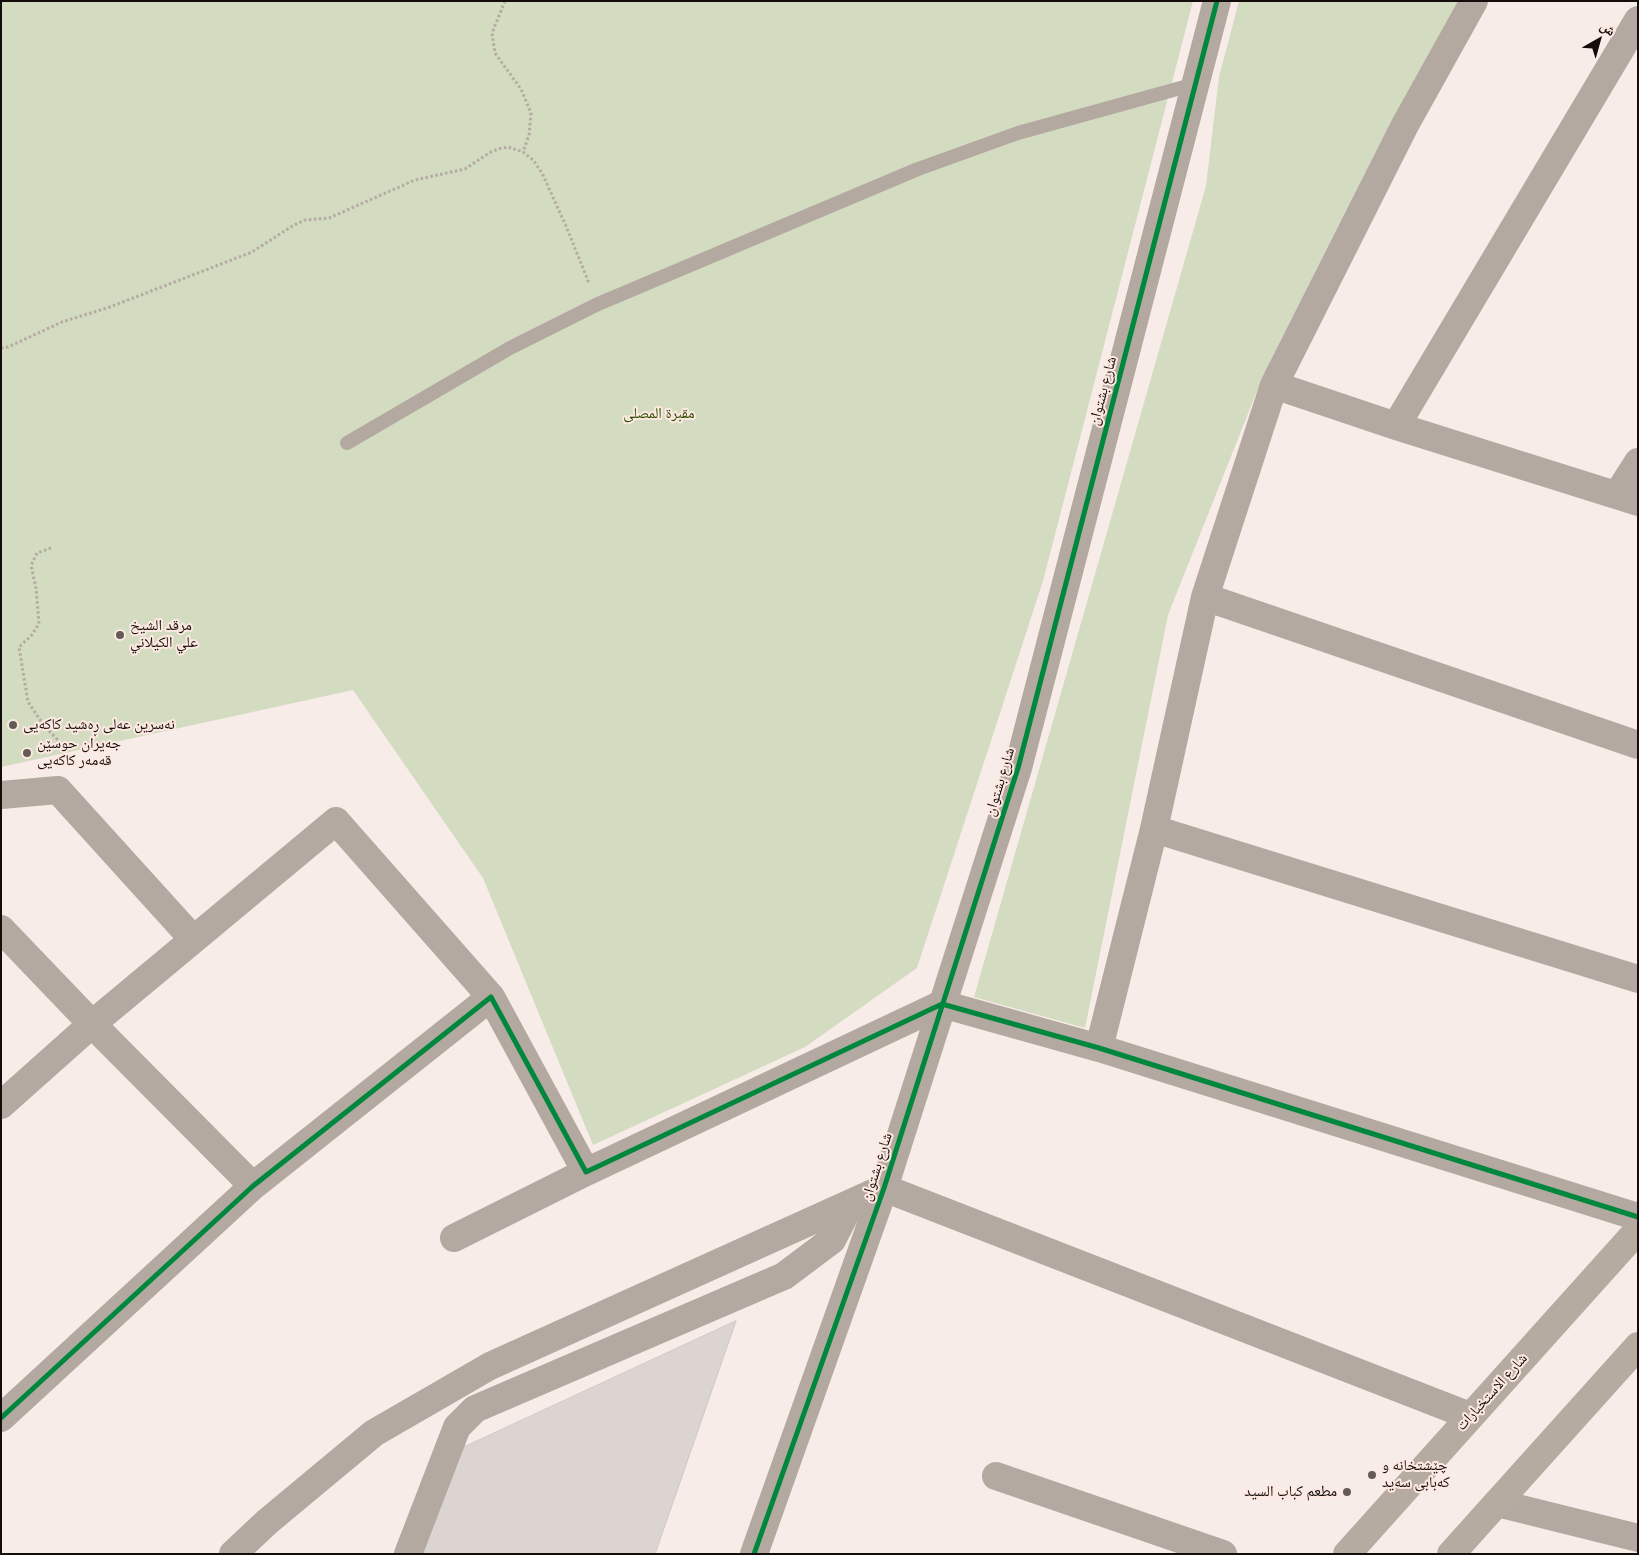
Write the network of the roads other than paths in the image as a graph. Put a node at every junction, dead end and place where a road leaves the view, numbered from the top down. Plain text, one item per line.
1 (1217, 1) edge
2 (1474, 1) edge
3 (1638, 20) edge
4 (1195, 84) junction
5 (1274, 385) junction
6 (1396, 426) junction
7 (347, 443) dead end
8 (1638, 462) edge
9 (1627, 499) edge
10 (1205, 597) junction
11 (1638, 745) edge
12 (1, 795) edge
13 (1154, 829) junction
14 (1, 929) edge
15 (193, 939) junction
16 (1638, 979) edge
17 (491, 997) junction
18 (942, 1004) junction
19 (92, 1024) junction
20 (1099, 1048) junction
21 (1, 1104) edge
22 (586, 1172) junction
23 (253, 1186) junction
24 (884, 1188) junction
25 (852, 1203) junction
26 (1638, 1216) edge
27 (1638, 1230) edge
28 (454, 1238) dead end
29 (1638, 1346) edge
30 (1470, 1416) junction
31 (1, 1418) edge
32 (996, 1476) dead end
33 (1497, 1503) junction
34 (1638, 1538) edge
35 (233, 1554) edge
36 (408, 1554) edge
37 (754, 1554) edge
38 (1224, 1554) edge
39 (1347, 1554) edge
40 (1451, 1554) edge

1 - 4 street, شارع بشتوان
2 - 5 street
3 - 6 street
4 - 7 lane
4 - 18 street, شارع بشتوان
5 - 6 street
5 - 10 street
6 - 9 street
8 - 9 street
10 - 11 street
10 - 13 street
12 - 15 street
13 - 16 street
13 - 20 street
14 - 19 street
15 - 17 street
15 - 19 street
17 - 22 street
17 - 23 street
18 - 20 street
18 - 22 street
18 - 24 street, شارع بشتوان
19 - 21 street
19 - 23 street
20 - 26 street
22 - 28 street
23 - 31 street
24 - 25 street
24 - 30 street
24 - 37 street, شارع بشتوان
25 - 35 street
25 - 36 street
27 - 30 main road, شارع الاستخبارات
29 - 33 main road
30 - 39 main road, شارع الاستخبارات
32 - 38 street
33 - 34 street
33 - 40 main road

